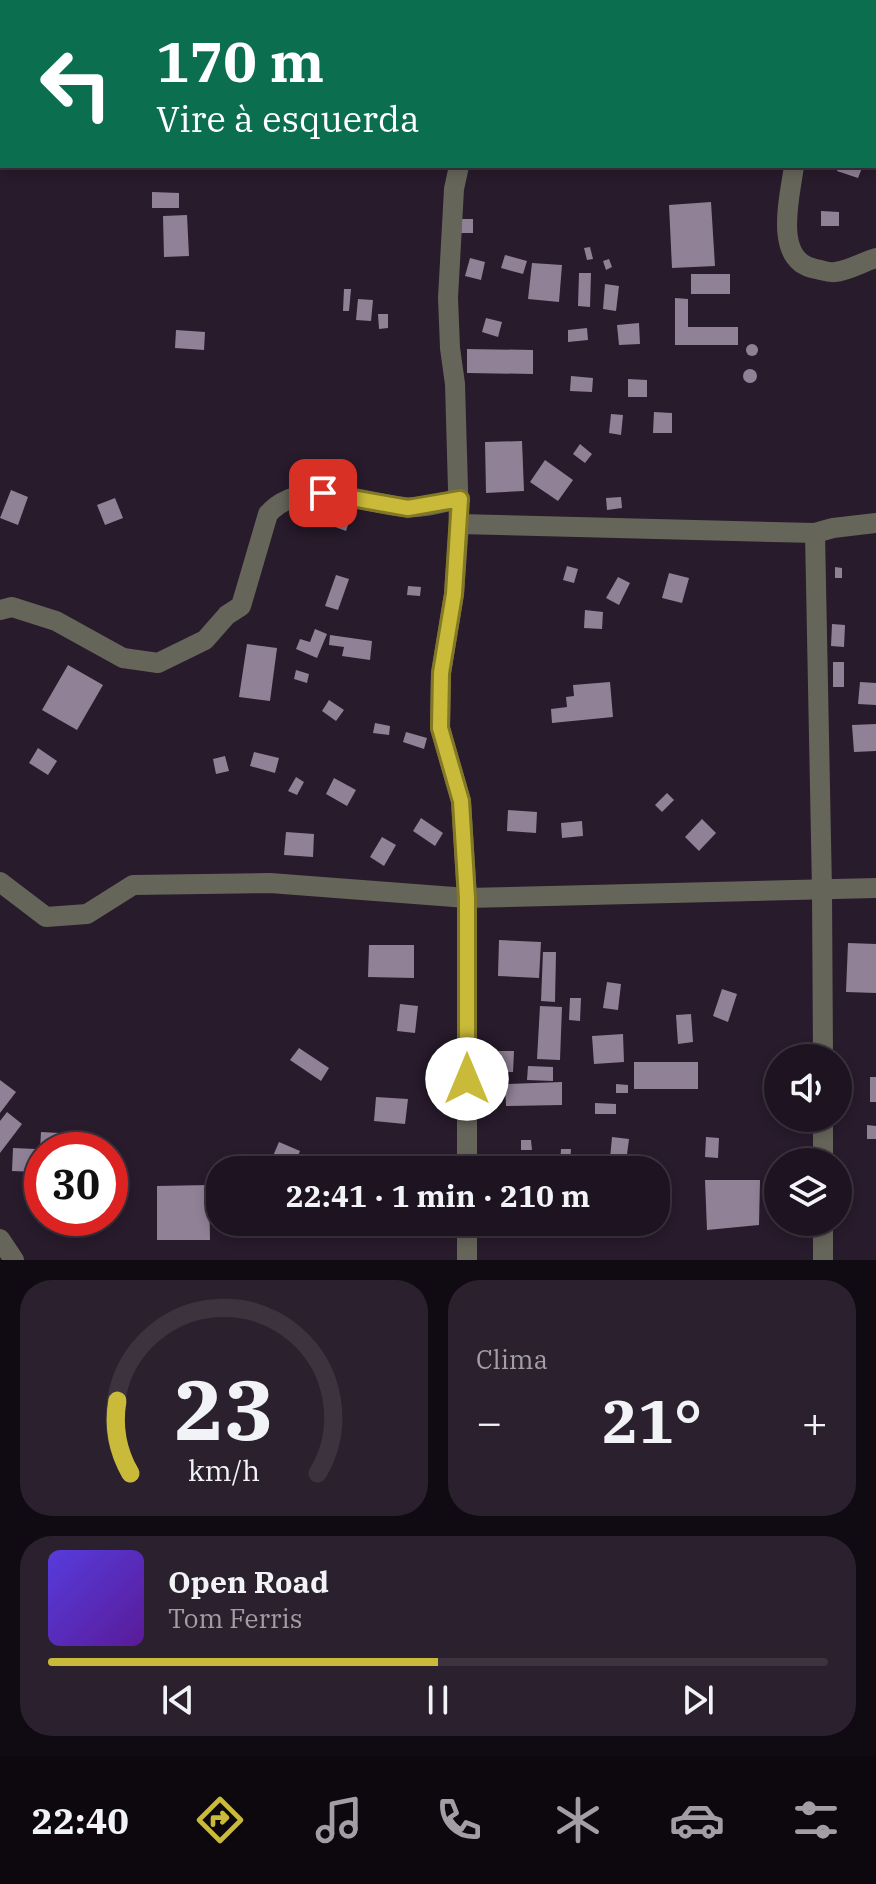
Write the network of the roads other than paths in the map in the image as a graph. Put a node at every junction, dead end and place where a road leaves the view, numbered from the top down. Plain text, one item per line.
1 (459, 168) edge
2 (794, 168) edge
3 (876, 258) edge
4 (460, 499) junction
5 (876, 523) edge
6 (459, 524) junction
7 (815, 533) junction
8 (0, 610) edge
9 (0, 882) edge
10 (876, 888) edge
11 (822, 890) junction
12 (467, 898) junction
13 (823, 1044) edge
14 (467, 1156) edge
15 (467, 1236) edge
16 (823, 1236) edge
17 (0, 1239) edge
18 (14, 1260) edge
19 (467, 1260) edge
20 (823, 1260) edge

1 - 4 street
2 - 3 street
4 - 6 street
4 - 8 street
5 - 7 street
6 - 7 street
6 - 12 street
7 - 11 street
9 - 12 street
10 - 11 street
11 - 12 street
11 - 13 street
12 - 14 street
15 - 19 street
16 - 20 street
17 - 18 street

